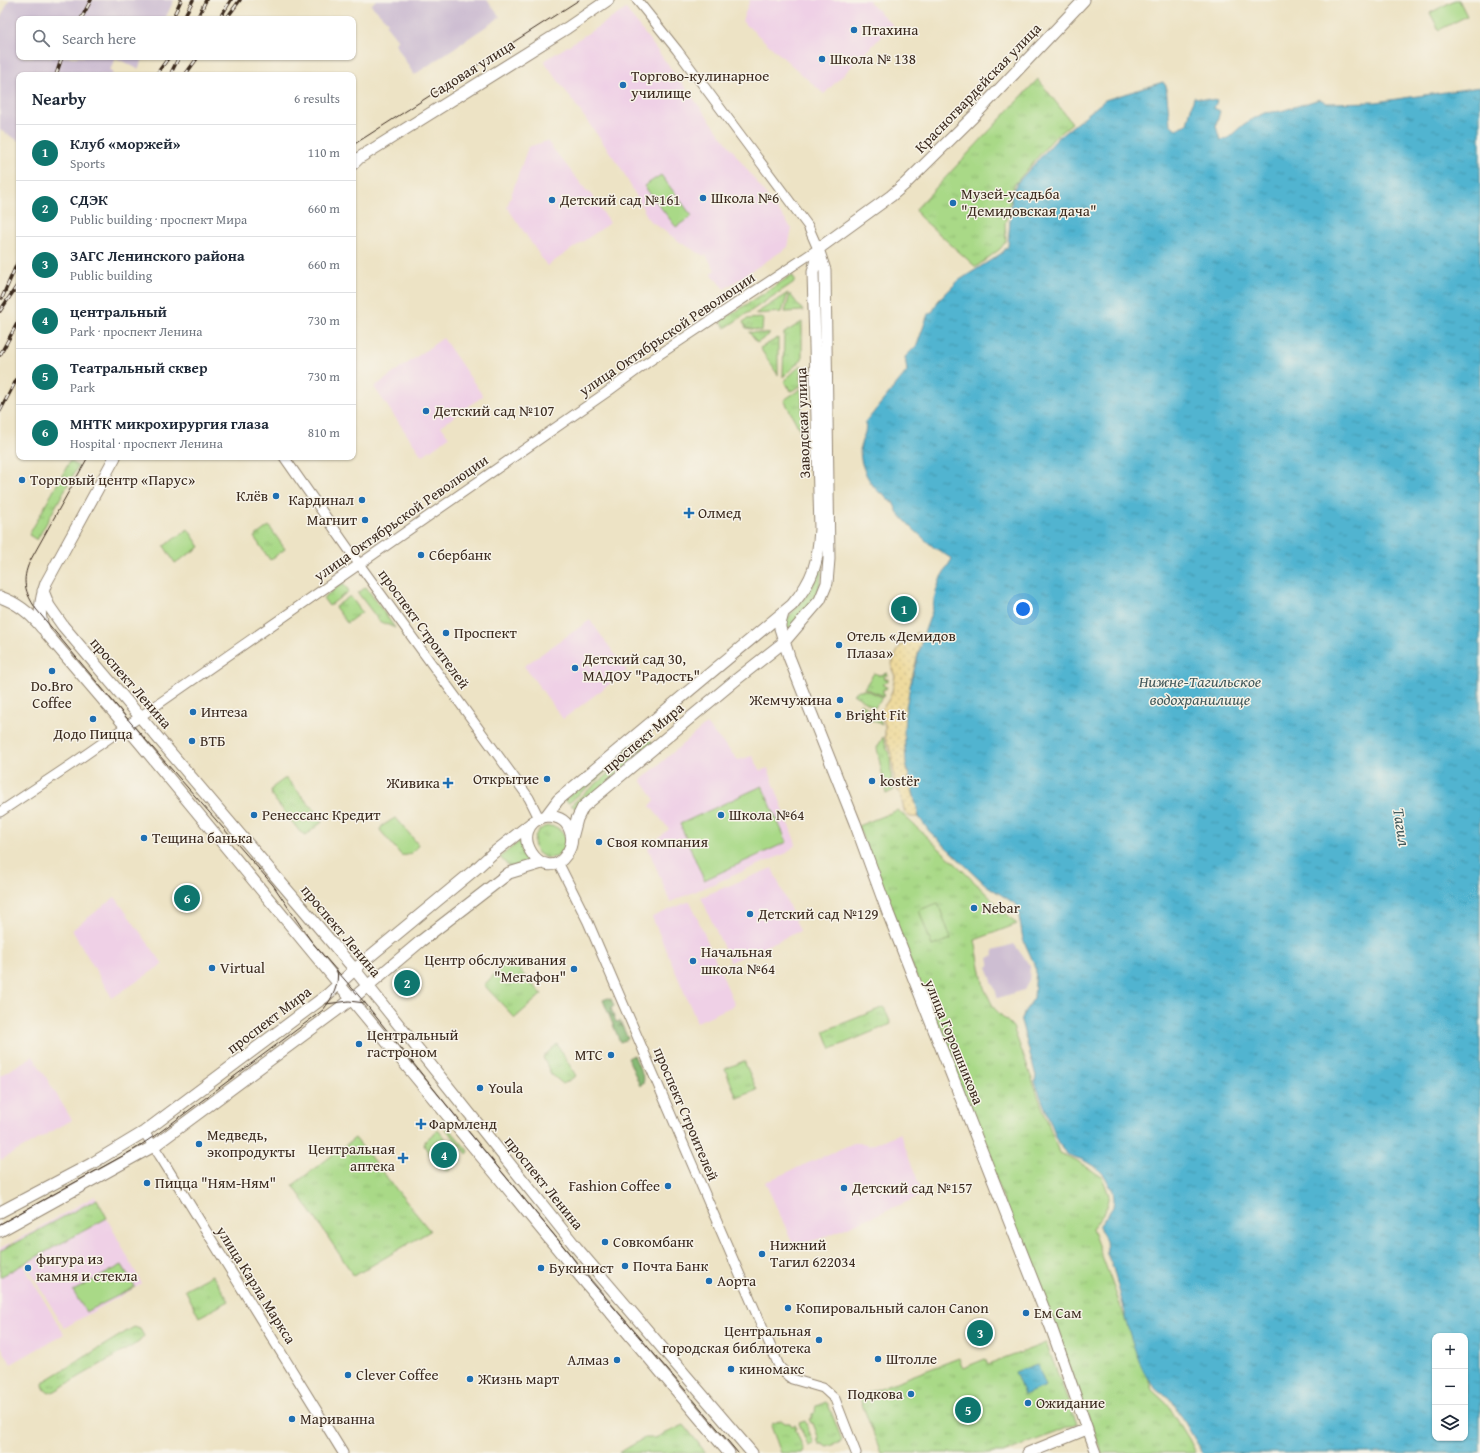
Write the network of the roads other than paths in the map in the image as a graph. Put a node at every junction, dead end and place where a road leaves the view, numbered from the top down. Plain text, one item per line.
1 (608, 0) edge
2 (638, 0) edge
3 (1084, 0) edge
4 (356, 161) edge
5 (818, 249) junction
6 (113, 460) edge
7 (286, 460) edge
8 (359, 564) junction
9 (827, 583) joint
10 (43, 591) junction
11 (803, 592) joint
12 (0, 597) edge
13 (783, 613) junction
14 (46, 633) junction
15 (784, 642) junction
16 (140, 716) junction
17 (126, 726) junction
18 (0, 812) edge
19 (540, 818) junction
20 (572, 838) junction
21 (558, 862) junction
22 (542, 863) junction
23 (355, 970) junction
24 (340, 984) junction
25 (368, 985) junction
26 (352, 999) junction
27 (144, 1132) junction
28 (154, 1146) junction
29 (0, 1212) edge
30 (0, 1231) edge
31 (1087, 1429) junction
32 (343, 1453) edge
33 (729, 1453) edge
34 (752, 1453) edge
35 (856, 1453) edge
36 (1028, 1453) edge
37 (1096, 1453) edge

1 - 4 main road, Садовая улица
2 - 5 street, Заводская улица
3 - 5 main road, Красногвардейская улица
5 - 8 street, улица Октябрьской Революции
5 - 9 main road, Заводская улица
5 - 11 main road, Заводская улица
6 - 10 main road
7 - 8 street, проспект Строителей
8 - 16 street, улица Октябрьской Революции
8 - 19 street, проспект Строителей
9 - 15 main road, проспект Мира
10 - 14 main road, проспект Ленина
10 - 16 main road, проспект Ленина
11 - 13 main road, проспект Мира
12 - 14 main road, проспект Ленина
13 - 15 main road, улица Горошникова
13 - 19 main road, проспект Мира
14 - 17 main road, проспект Ленина
15 - 20 main road, проспект Мира
15 - 31 main road, улица Горошникова
16 - 17 street, улица Октябрьской Революции
16 - 23 main road, проспект Ленина
17 - 18 street, улица Октябрьской Революции
17 - 24 main road, проспект Ленина
19 - 20 main road
19 - 22 main road
19 - 23 main road, проспект Мира
20 - 21 main road
21 - 22 main road
21 - 35 street, проспект Строителей
22 - 25 main road
23 - 24 main road, проспект Мира
23 - 25 main road, проспект Ленина
24 - 26 main road, проспект Ленина
24 - 27 main road, проспект Мира
25 - 26 main road
25 - 34 main road, проспект Ленина
26 - 28 main road
26 - 33 main road, проспект Ленина
27 - 28 street, улица Карла Маркса
27 - 29 main road, проспект Мира
28 - 30 main road
28 - 32 street, улица Карла Маркса
31 - 36 main road
31 - 37 street, улица Горошникова

